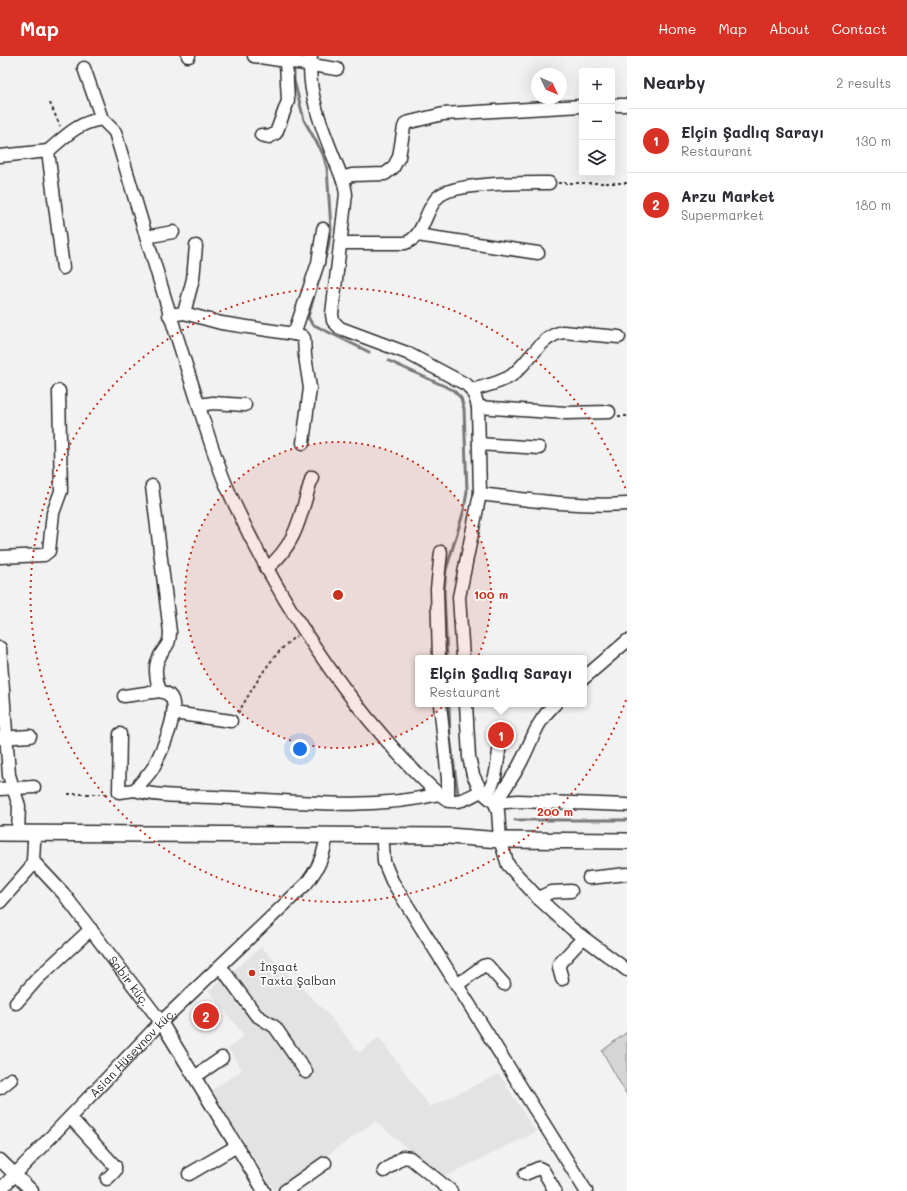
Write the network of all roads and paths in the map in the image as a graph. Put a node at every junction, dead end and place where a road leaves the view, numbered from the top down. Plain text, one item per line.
1 (254, 56) edge
2 (311, 60) edge
3 (286, 62) junction
4 (84, 68) dead end
5 (337, 69) dead end
6 (50, 103) dead end
7 (627, 104) edge
8 (615, 105) edge
9 (579, 106) edge
10 (102, 119) junction
11 (261, 136) dead end
12 (65, 137) junction
13 (48, 152) junction
14 (0, 156) edge
15 (342, 178) junction
16 (549, 183) joint
17 (627, 183) edge
18 (323, 229) dead end
19 (173, 232) dead end
20 (417, 235) junction
21 (146, 237) junction
22 (341, 243) junction
23 (196, 246) dead end
24 (538, 253) dead end
25 (64, 268) dead end
26 (184, 313) junction
27 (169, 315) junction
28 (294, 334) junction
29 (619, 337) dead end
30 (472, 390) junction
31 (59, 391) dead end
32 (199, 405) junction
33 (245, 405) dead end
34 (478, 407) junction
35 (609, 412) dead end
36 (303, 443) dead end
37 (479, 444) junction
38 (539, 448) dead end
39 (312, 477) dead end
40 (152, 486) dead end
41 (480, 494) junction
42 (627, 504) edge
43 (441, 552) dead end
44 (0, 557) edge
45 (266, 569) junction
46 (303, 630) junction
47 (627, 641) edge
48 (0, 648) edge
49 (439, 655) edge
50 (463, 655) edge
51 (587, 675) edge
52 (1, 678) edge
53 (160, 691) junction
54 (124, 696) dead end
55 (440, 707) edge
56 (466, 707) edge
57 (552, 707) edge
58 (173, 713) junction
59 (231, 721) joint
60 (120, 734) dead end
61 (30, 736) dead end
62 (3, 738) edge
63 (499, 751) dead end
64 (34, 787) dead end
65 (14, 788) junction
66 (0, 789) edge
67 (135, 790) junction
68 (119, 792) junction
69 (68, 794) dead end
70 (487, 796) junction
71 (443, 797) junction
72 (627, 805) edge
73 (0, 833) edge
74 (18, 833) junction
75 (500, 840) junction
76 (0, 841) edge
77 (627, 841) edge
78 (34, 842) junction
79 (383, 844) junction
80 (325, 845) junction
81 (33, 861) junction
82 (627, 874) edge
83 (588, 878) dead end
84 (571, 891) dead end
85 (538, 898) junction
86 (0, 902) edge
87 (91, 929) junction
88 (582, 938) junction
89 (221, 967) junction
90 (627, 970) edge
91 (562, 979) dead end
92 (504, 984) dead end
93 (457, 985) junction
94 (16, 1003) dead end
95 (161, 1022) junction
96 (222, 1058) dead end
97 (306, 1072) dead end
98 (196, 1076) junction
99 (11, 1078) dead end
100 (0, 1088) edge
101 (70, 1116) junction
102 (237, 1146) junction
103 (0, 1160) edge
104 (325, 1163) dead end
105 (384, 1171) dead end
106 (15, 1174) junction
107 (189, 1174) dead end
108 (525, 1174) dead end
109 (107, 1179) dead end
110 (0, 1190) edge
111 (32, 1191) edge
112 (264, 1191) edge
113 (285, 1191) edge
114 (451, 1191) edge
115 (555, 1191) edge
116 (586, 1191) edge

1 - 3 street
2 - 3 street
2 - 5 street
2 - 15 street
3 - 11 street
4 - 10 street
6 - 12 path
7 - 8 street
9 - 15 street
10 - 12 street
10 - 21 street
12 - 13 street
13 - 14 street
13 - 25 street
15 - 22 street
16 - 17 path
16 - 20 street
18 - 28 street
19 - 21 street
20 - 22 street
20 - 24 street
21 - 27 street
22 - 30 street
23 - 26 street
26 - 27 street
26 - 28 street
27 - 32 street
28 - 36 street
29 - 30 street
30 - 34 street
31 - 44 street
32 - 33 street
32 - 45 street
34 - 35 street
34 - 37 street
37 - 38 street
37 - 41 street
39 - 45 street
40 - 53 street
41 - 42 street
41 - 50 street
43 - 49 street
45 - 46 street
46 - 59 path
46 - 71 street
47 - 51 street
48 - 52 street
52 - 62 street
53 - 54 street
53 - 58 street
55 - 71 street
56 - 70 street
57 - 70 street
58 - 59 street
58 - 67 street
60 - 68 street
61 - 62 street
62 - 65 street
63 - 70 street
64 - 65 street
65 - 66 street
65 - 74 street
67 - 68 street
67 - 71 street
68 - 69 path
70 - 71 street
70 - 72 street
70 - 75 street
73 - 74 main road
74 - 75 main road
75 - 77 main road
75 - 79 main road
75 - 85 street
76 - 78 main road
78 - 80 main road
78 - 81 street
79 - 80 main road
79 - 93 street
80 - 89 street, Asian Hüseynov küç.
81 - 86 street
81 - 87 street, Sabir küç.
82 - 83 street
84 - 85 street
85 - 88 street
87 - 94 street
87 - 95 street, Sabir küç.
88 - 90 street
88 - 91 street
89 - 95 street, Asian Hüseynov küç.
89 - 97 street
92 - 93 street
93 - 116 street
95 - 98 street, Sabir küç.
95 - 101 street, Asian Hüseynov küç.
96 - 98 street
98 - 102 street, Sabir küç.
99 - 100 street
101 - 106 street, Asian Hüseynov küç.
101 - 109 street
102 - 107 street
102 - 112 street, Sabir küç.
103 - 106 street
104 - 113 street
105 - 114 street
106 - 110 street, Asian Hüseynov küç.
106 - 111 street
108 - 115 street

